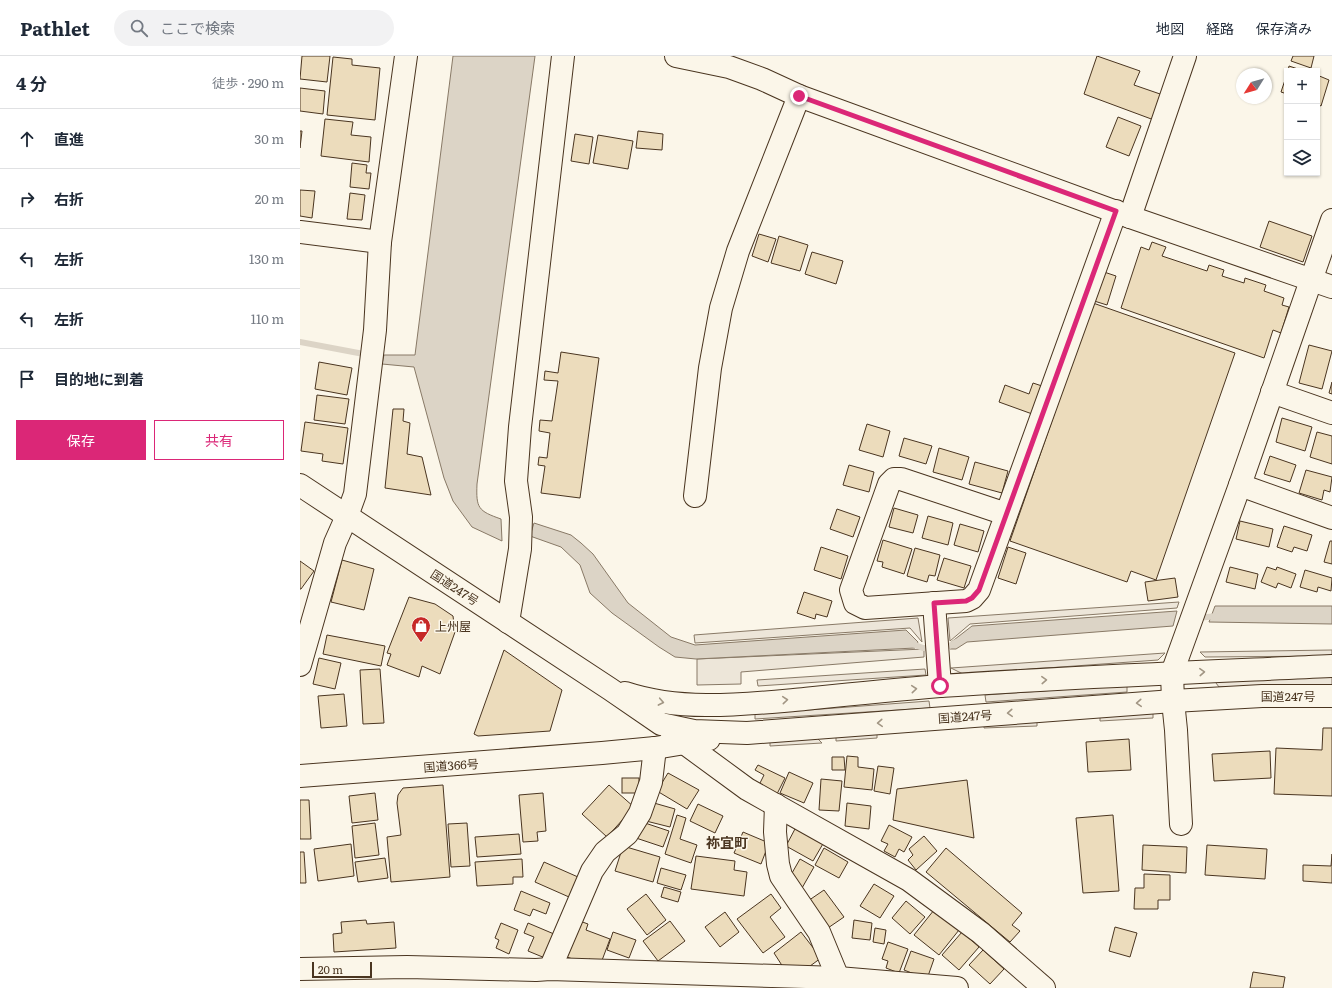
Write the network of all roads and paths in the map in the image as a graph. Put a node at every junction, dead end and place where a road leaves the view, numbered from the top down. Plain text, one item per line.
1 (406, 56) edge
2 (676, 56) edge
3 (1185, 56) edge
4 (566, 60) edge
5 (799, 96) junction
6 (1123, 214) junction
7 (1332, 220) edge
8 (300, 232) edge
9 (380, 242) junction
10 (1311, 279) junction
11 (1332, 287) edge
12 (1272, 392) junction
13 (1332, 414) edge
14 (300, 485) edge
15 (1240, 485) junction
16 (695, 496) dead end
17 (1006, 514) junction
18 (347, 516) junction
19 (1332, 518) edge
20 (934, 603) junction
21 (508, 622) junction
22 (300, 665) edge
23 (1332, 666) edge
24 (1172, 673) junction
25 (940, 686) junction
26 (610, 689) junction
27 (1332, 696) edge
28 (1173, 701) junction
29 (746, 704) junction
30 (660, 724) junction
31 (747, 733) junction
32 (685, 744) junction
33 (655, 748) junction
34 (602, 753) junction
35 (300, 776) edge
36 (776, 805) junction
37 (1181, 824) dead end
38 (300, 969) edge
39 (550, 969) junction
40 (838, 978) junction
41 (957, 988) edge
42 (1044, 988) edge

1 - 9 main road
2 - 5 main road
3 - 6 main road
4 - 21 main road
5 - 6 main road
5 - 16 main road
6 - 10 main road
6 - 17 main road
7 - 10 main road
8 - 9 main road
9 - 18 main road
10 - 11 main road
10 - 12 main road
12 - 13 main road
12 - 15 main road
14 - 18 main road, 国道247号
15 - 19 main road
15 - 24 main road
17 - 20 main road
17 - 20 main road
18 - 21 main road, 国道247号
18 - 22 main road
20 - 25 main road
21 - 26 main road, 国道247号
24 -> 23 main road, 国道247号
25 -> 24 main road, 国道247号
24 - 28 main road
29 -> 25 main road, 国道247号
26 -> 29 main road, 国道247号
26 - 30 main road, 国道247号
27 - 28 main road, 国道247号
28 -> 31 main road, 国道247号
28 - 37 main road
29 - 30 main road, 国道366号
30 - 31 main road, 国道247号
30 - 32 main road
30 - 34 main road, 国道366号
31 - 32 main road, 国道366号
32 - 33 main road, 国道366号
32 - 36 main road
33 - 34 main road, 国道366号
33 - 39 main road
34 - 35 main road, 国道366号
36 - 40 main road
36 - 42 main road
38 - 39 main road
39 - 40 main road
40 - 41 main road

